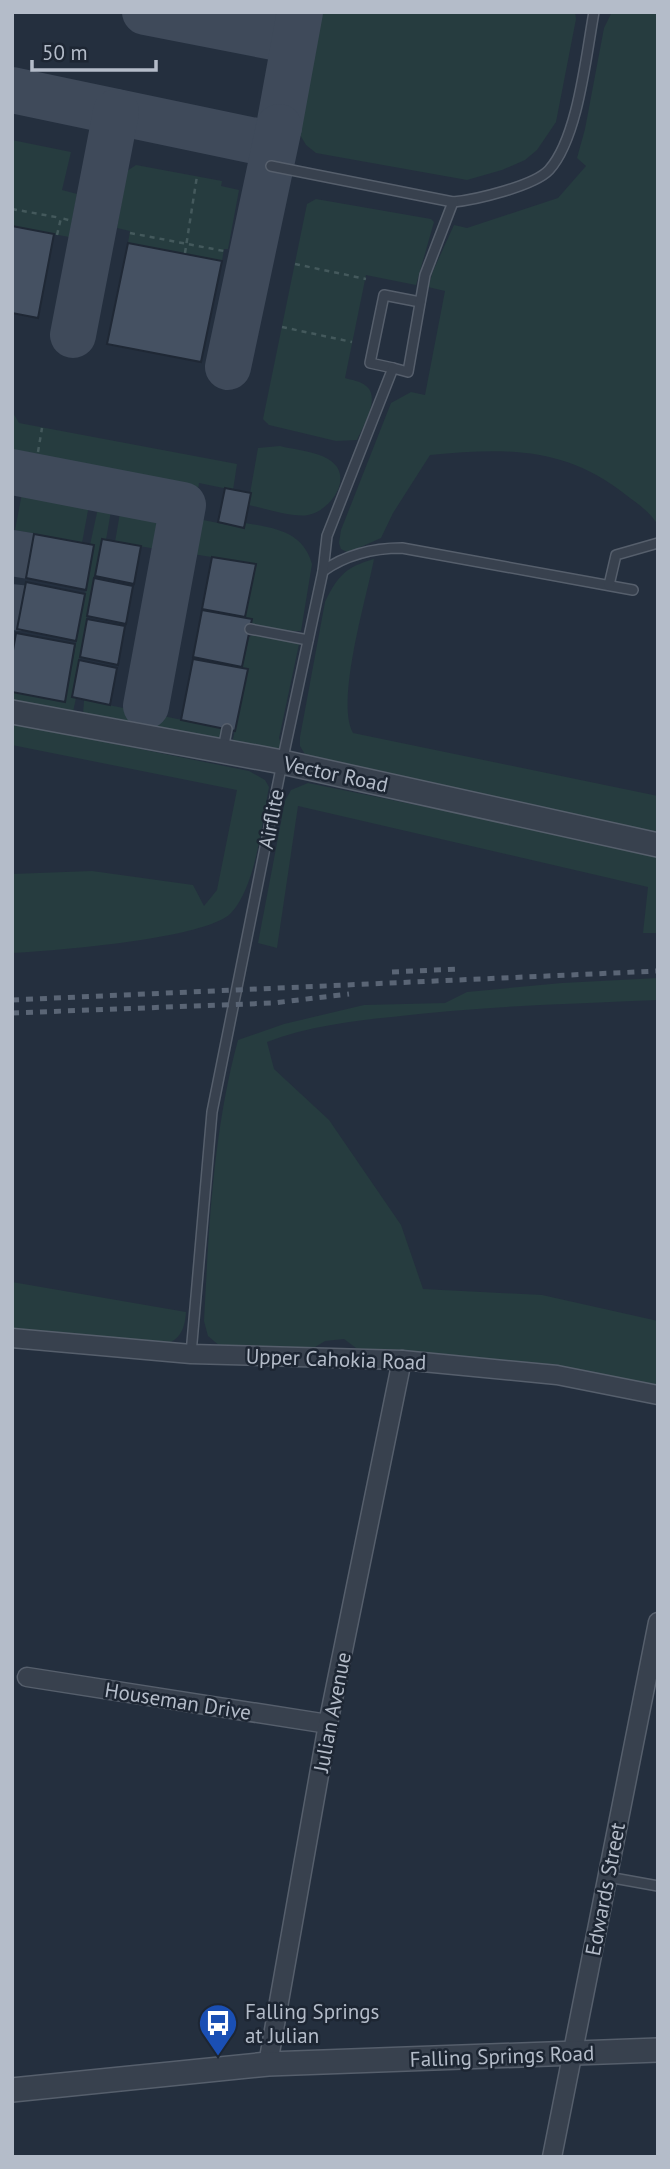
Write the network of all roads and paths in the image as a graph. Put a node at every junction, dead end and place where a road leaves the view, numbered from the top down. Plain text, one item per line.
1 (594, 12) edge
2 (271, 166) dead end
3 (197, 176) dead end
4 (453, 202) junction
5 (12, 209) edge
6 (61, 218) junction
7 (72, 221) dead end
8 (130, 233) dead end
9 (57, 234) dead end
10 (186, 243) junction
11 (224, 251) dead end
12 (186, 253) dead end
13 (295, 264) dead end
14 (366, 279) dead end
15 (420, 302) junction
16 (282, 327) dead end
17 (352, 342) dead end
18 (393, 368) junction
19 (42, 428) dead end
20 (37, 452) dead end
21 (658, 543) edge
22 (323, 571) junction
23 (609, 586) junction
24 (633, 590) dead end
25 (250, 629) dead end
26 (308, 640) junction
27 (12, 712) edge
28 (282, 762) junction
29 (658, 845) edge
30 (12, 1338) edge
31 (191, 1354) junction
32 (402, 1360) junction
33 (658, 1395) edge
34 (658, 1622) edge
35 (27, 1677) dead end
36 (328, 1724) junction
37 (608, 1877) junction
38 (658, 1886) edge
39 (658, 2049) edge
40 (572, 2053) junction
41 (268, 2064) junction
42 (12, 2090) edge
43 (552, 2157) edge

1 - 4 lane
2 - 4 lane
3 - 10 path
4 - 15 lane, Airflite
5 - 6 path
6 - 7 path
6 - 9 path
8 - 10 path
10 - 11 path
10 - 12 path
13 - 14 path
15 - 18 lane, Airflite
15 - 18 lane
16 - 17 path
18 - 22 lane, Airflite
19 - 20 path
21 - 23 lane
22 - 23 lane
22 - 26 lane, Airflite
23 - 24 lane
25 - 26 lane
26 - 28 lane, Airflite
27 - 28 street, Vector Road
28 - 29 street, Vector Road
28 - 31 lane, Airflite
30 - 31 street, Upper Cahokia Road
31 - 32 street, Upper Cahokia Road
32 - 33 street, Upper Cahokia Road
32 - 36 street, Julian Avenue
34 - 37 street, Edwards Street
35 - 36 street, Houseman Drive
36 - 41 street, Julian Avenue
37 - 38 lane
37 - 40 street, Edwards Street
39 - 40 street, Falling Springs Road
40 - 41 street, Falling Springs Road
40 - 43 street, Edwards Street
41 - 42 street, Falling Springs Road

